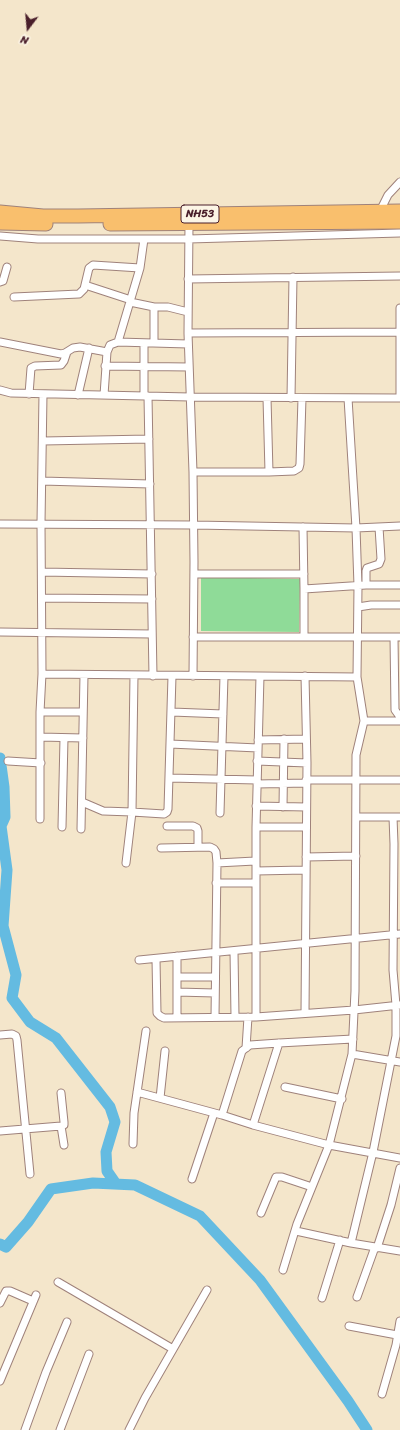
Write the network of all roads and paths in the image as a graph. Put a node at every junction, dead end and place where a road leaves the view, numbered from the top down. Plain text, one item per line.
1 (400, 182) edge
2 (380, 211) junction
3 (400, 211) edge
4 (0, 212) edge
5 (400, 222) edge
6 (0, 223) edge
7 (189, 225) junction
8 (400, 233) edge
9 (0, 236) edge
10 (144, 239) junction
11 (189, 239) junction
12 (7, 267) dead end
13 (140, 268) junction
14 (400, 276) edge
15 (293, 277) junction
16 (188, 279) junction
17 (0, 282) edge
18 (85, 284) junction
19 (14, 297) dead end
20 (130, 301) junction
21 (154, 307) junction
22 (400, 308) edge
23 (188, 312) junction
24 (400, 332) edge
25 (188, 334) junction
26 (292, 334) junction
27 (0, 342) edge
28 (118, 342) junction
29 (400, 342) edge
30 (144, 343) junction
31 (154, 343) junction
32 (188, 344) junction
33 (89, 348) junction
34 (67, 352) junction
35 (107, 352) junction
36 (105, 366) junction
37 (143, 366) junction
38 (189, 367) junction
39 (0, 390) edge
40 (29, 394) junction
41 (43, 394) junction
42 (78, 395) junction
43 (104, 395) junction
44 (146, 396) junction
45 (190, 397) junction
46 (267, 398) junction
47 (291, 398) junction
48 (302, 398) junction
49 (348, 398) junction
50 (400, 398) edge
51 (149, 439) junction
52 (43, 440) junction
53 (193, 472) junction
54 (269, 472) junction
55 (42, 481) junction
56 (150, 484) junction
57 (41, 523) junction
58 (0, 524) edge
59 (151, 525) junction
60 (194, 525) junction
61 (379, 526) junction
62 (400, 526) edge
63 (303, 527) junction
64 (356, 528) junction
65 (42, 572) junction
66 (152, 574) junction
67 (194, 574) junction
68 (304, 574) junction
69 (366, 585) junction
70 (400, 585) edge
71 (358, 586) junction
72 (304, 590) junction
73 (42, 598) junction
74 (152, 598) junction
75 (400, 605) edge
76 (358, 607) junction
77 (0, 632) edge
78 (42, 632) junction
79 (152, 634) junction
80 (304, 636) junction
81 (193, 637) junction
82 (357, 637) junction
83 (397, 637) edge
84 (42, 674) junction
85 (84, 675) junction
86 (134, 675) junction
87 (153, 676) junction
88 (172, 676) junction
89 (193, 676) junction
90 (224, 676) junction
91 (260, 676) junction
92 (305, 676) junction
93 (357, 677) junction
94 (397, 683) edge
95 (40, 712) junction
96 (83, 712) junction
97 (172, 712) junction
98 (223, 714) junction
99 (400, 717) edge
100 (400, 721) edge
101 (364, 722) junction
102 (40, 737) junction
103 (64, 738) junction
104 (83, 738) junction
105 (284, 739) junction
106 (306, 739) junction
107 (258, 740) junction
108 (170, 744) junction
109 (222, 747) junction
110 (258, 748) junction
111 (8, 761) dead end
112 (257, 761) junction
113 (41, 762) junction
114 (284, 762) junction
115 (306, 763) junction
116 (169, 778) junction
117 (221, 779) junction
118 (356, 780) junction
119 (400, 780) edge
120 (257, 782) junction
121 (306, 782) junction
122 (284, 784) junction
123 (82, 802) junction
124 (256, 806) junction
125 (284, 807) junction
126 (306, 807) junction
127 (132, 812) junction
128 (220, 813) dead end
129 (356, 817) junction
130 (396, 817) edge
131 (40, 819) dead end
132 (167, 826) dead end
133 (256, 826) junction
134 (306, 826) junction
135 (62, 827) dead end
136 (81, 829) dead end
137 (397, 844) edge
138 (161, 848) dead end
139 (198, 848) junction
140 (356, 856) junction
141 (306, 857) junction
142 (255, 861) junction
143 (126, 863) dead end
144 (217, 863) junction
145 (306, 870) junction
146 (256, 871) junction
147 (216, 883) junction
148 (256, 883) junction
149 (397, 904) edge
150 (397, 934) edge
151 (355, 938) junction
152 (305, 943) junction
153 (255, 949) junction
154 (234, 951) junction
155 (215, 952) junction
156 (177, 956) junction
157 (156, 959) junction
158 (139, 960) dead end
159 (396, 970) edge
160 (177, 977) junction
161 (215, 977) junction
162 (177, 992) junction
163 (215, 993) junction
164 (398, 1005) edge
165 (354, 1010) junction
166 (305, 1013) junction
167 (215, 1017) junction
168 (235, 1017) junction
169 (252, 1017) junction
170 (177, 1018) junction
171 (146, 1031) dead end
172 (0, 1035) edge
173 (353, 1039) junction
174 (279, 1043) junction
175 (246, 1048) junction
176 (165, 1052) dead end
177 (352, 1054) junction
178 (392, 1061) junction
179 (400, 1062) edge
180 (285, 1087) dead end
181 (137, 1092) junction
182 (61, 1093) dead end
183 (160, 1098) junction
184 (342, 1099) junction
185 (214, 1113) junction
186 (222, 1115) junction
187 (253, 1125) junction
188 (61, 1126) junction
189 (26, 1129) junction
190 (0, 1131) edge
191 (133, 1144) dead end
192 (64, 1145) dead end
193 (329, 1145) junction
194 (373, 1152) junction
195 (400, 1158) edge
196 (400, 1168) edge
197 (30, 1174) dead end
198 (192, 1179) dead end
199 (312, 1187) junction
200 (261, 1213) dead end
201 (296, 1231) junction
202 (340, 1240) junction
203 (351, 1243) junction
204 (376, 1248) junction
205 (400, 1251) edge
206 (283, 1270) dead end
207 (58, 1282) dead end
208 (208, 1290) dead end
209 (357, 1297) dead end
210 (322, 1298) dead end
211 (0, 1303) edge
212 (400, 1321) edge
213 (67, 1322) dead end
214 (349, 1326) dead end
215 (397, 1335) junction
216 (173, 1349) junction
217 (89, 1354) dead end
218 (0, 1381) edge
219 (382, 1394) dead end
220 (28, 1429) edge
221 (60, 1430) edge
222 (129, 1430) edge

1 - 2 street
2 - 3 highway, NH53
2 - 4 highway, NH53
5 - 7 highway, NH53
6 - 7 highway, NH53
7 - 11 street
8 - 11 street
9 - 10 street
10 - 11 street
10 - 13 street
11 - 16 street
12 - 17 street
13 - 18 street
13 - 20 street
14 - 15 street
15 - 16 street
15 - 26 street
16 - 23 street
18 - 19 street
18 - 20 street
20 - 21 street
20 - 28 street
21 - 23 street
21 - 31 street
22 - 24 street
23 - 25 street
24 - 26 street
24 - 29 street
25 - 26 street
25 - 32 street
26 - 47 street
27 - 34 street
28 - 30 street
28 - 35 street
29 - 50 street
30 - 31 street
30 - 37 street
31 - 32 street
32 - 38 street
33 - 34 street
33 - 35 street
33 - 42 street
34 - 40 street
35 - 36 street
36 - 37 street
36 - 43 street
37 - 38 street
37 - 44 street
38 - 45 street
39 - 40 street
40 - 41 street
41 - 42 street
41 - 52 street
42 - 43 street
43 - 44 street
44 - 45 street
44 - 51 street
45 - 46 street
45 - 53 street
46 - 47 street
46 - 54 street
47 - 48 street
48 - 49 street
48 - 54 street
49 - 50 street
49 - 64 street
51 - 52 street
51 - 56 street
52 - 55 street
53 - 54 street
53 - 60 street
55 - 56 street
55 - 57 street
56 - 59 street
57 - 58 street
57 - 59 street
57 - 65 street
59 - 60 street
59 - 66 street
60 - 63 street
60 - 67 street
61 - 62 street
61 - 64 street
61 - 69 street
63 - 64 street
63 - 68 street
64 - 71 street
65 - 66 street
65 - 73 street
66 - 74 street
67 - 68 street
67 - 81 street
68 - 72 street
69 - 70 street
69 - 71 street
71 - 72 street
71 - 76 street
72 - 80 street
73 - 74 street
73 - 78 street
74 - 79 street
75 - 76 street
76 - 82 street
77 - 78 street
78 - 79 street
78 - 84 street
79 - 87 street
80 - 81 street
80 - 82 street
81 - 89 street
82 - 83 street
82 - 93 street
83 - 94 street
84 - 85 street
84 - 95 street
85 - 86 street
85 - 96 street
86 - 87 street
86 - 127 street
87 - 88 street
88 - 89 street
88 - 97 street
89 - 90 street
90 - 91 street
90 - 98 street
91 - 92 street
91 - 107 street
92 - 93 street
92 - 106 street
93 - 101 street
94 - 99 street
95 - 96 street
95 - 102 street
96 - 104 street
97 - 98 street
97 - 108 street
98 - 109 street
100 - 101 street
101 - 118 street
102 - 103 street
102 - 113 street
103 - 104 street
103 - 135 street
104 - 123 street
105 - 106 street
105 - 107 street
105 - 114 street
106 - 115 street
107 - 110 street
108 - 109 street
108 - 116 street
109 - 110 street
109 - 117 street
110 - 112 street
111 - 113 street
112 - 114 street
112 - 120 street
113 - 131 street
114 - 115 street
114 - 122 street
115 - 121 street
116 - 117 street
116 - 127 street
117 - 120 street
117 - 128 street
118 - 119 street
118 - 121 street
118 - 129 street
120 - 122 street
120 - 124 street
121 - 122 street
121 - 126 street
122 - 125 street
123 - 127 street
123 - 136 street
124 - 125 street
124 - 133 street
125 - 126 street
126 - 134 street
127 - 143 street
129 - 130 street
129 - 140 street
130 - 137 street
132 - 139 street
133 - 134 street
133 - 142 street
134 - 141 street
137 - 149 street
138 - 139 street
139 - 144 street
140 - 141 street
140 - 151 street
141 - 145 street
142 - 144 street
142 - 146 street
144 - 147 street
145 - 146 street
145 - 152 street
146 - 148 street
147 - 148 street
147 - 155 street
148 - 153 street
149 - 150 street
150 - 151 street
150 - 159 street
151 - 152 street
151 - 165 street
152 - 153 street
152 - 166 street
153 - 154 street
153 - 169 street
154 - 155 street
154 - 168 street
155 - 156 street
155 - 161 street
156 - 157 street
156 - 160 street
157 - 158 street
157 - 170 street
159 - 164 street
160 - 161 street
160 - 162 street
161 - 163 street
162 - 163 street
162 - 170 street
163 - 167 street
164 - 165 street
164 - 178 street
165 - 166 street
165 - 173 street
166 - 169 street
167 - 168 street
167 - 170 street
168 - 169 street
169 - 175 street
171 - 181 street
172 - 189 street
173 - 174 street
173 - 177 street
174 - 175 street
174 - 187 street
175 - 186 street
176 - 183 street
177 - 178 street
177 - 184 street
178 - 179 street
178 - 194 street
180 - 184 street
181 - 183 street
181 - 191 street
182 - 188 street
183 - 185 street
184 - 193 street
185 - 186 street
185 - 198 street
186 - 187 street
187 - 193 street
188 - 189 street
188 - 192 street
189 - 190 street
189 - 197 street
193 - 194 street
193 - 199 street
194 - 195 street
194 - 203 street
196 - 204 street
199 - 200 street
199 - 201 street
201 - 202 street
201 - 206 street
202 - 203 street
202 - 210 street
203 - 204 street
204 - 205 street
204 - 209 street
207 - 216 street
208 - 216 street
211 - 218 street
212 - 215 street
213 - 220 street
214 - 215 street
215 - 219 street
216 - 222 street
217 - 221 street

